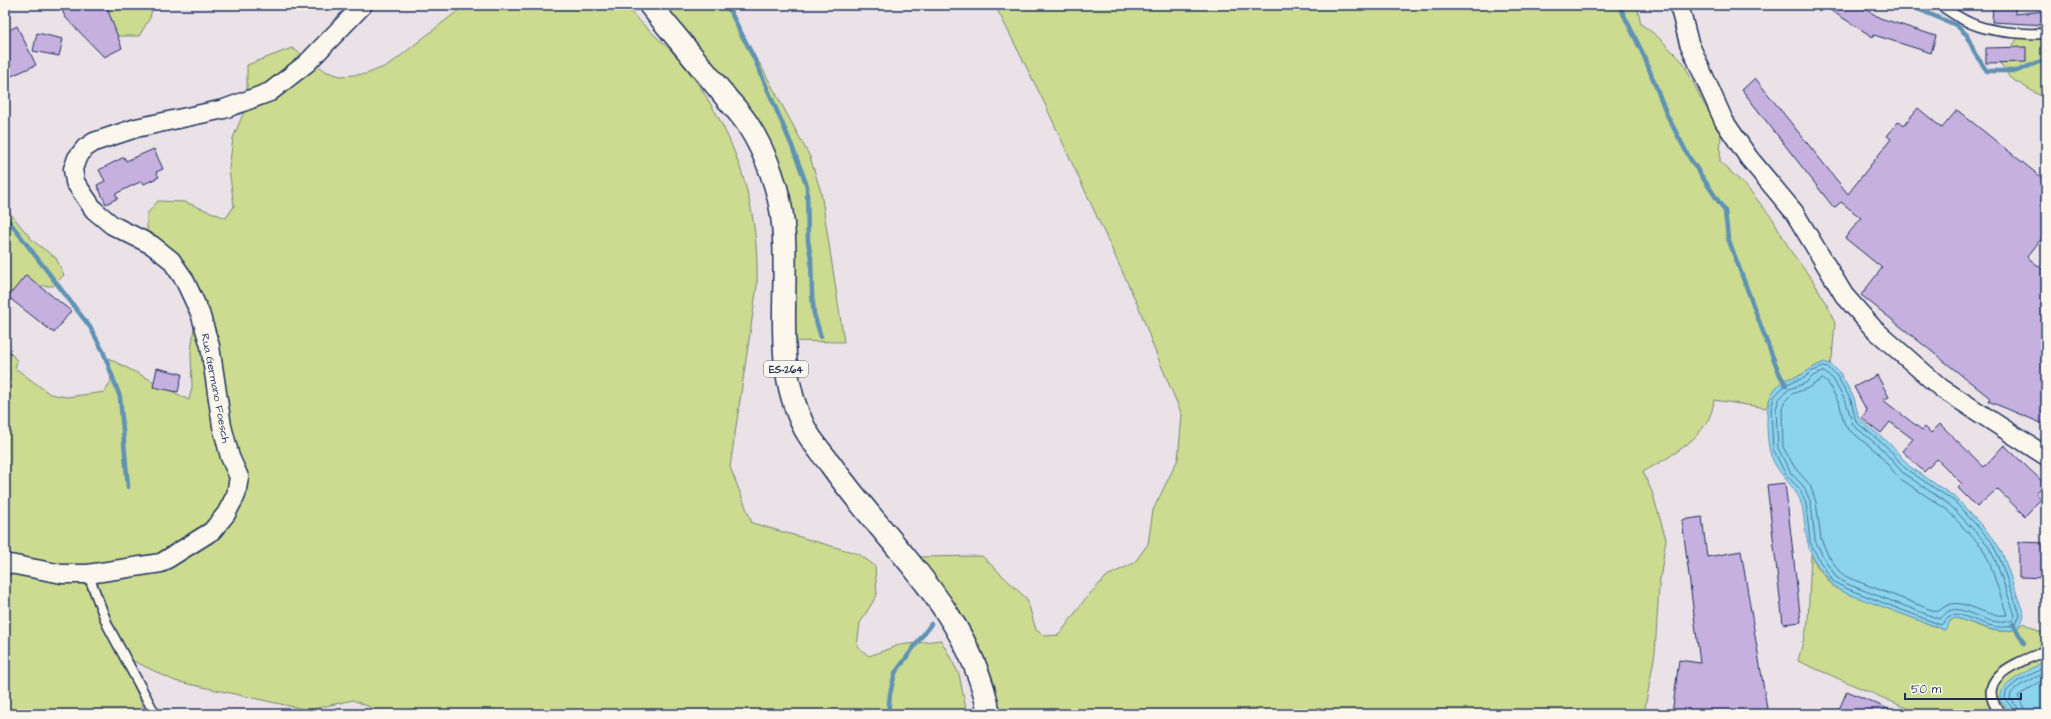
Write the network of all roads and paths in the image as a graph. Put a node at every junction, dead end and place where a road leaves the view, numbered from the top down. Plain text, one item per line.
1 (363, 5) edge
2 (650, 5) edge
3 (1679, 5) edge
4 (1940, 5) edge
5 (2046, 34) edge
6 (2046, 456) edge
7 (5, 563) edge
8 (88, 574) junction
9 (2046, 651) edge
10 (155, 714) edge
11 (989, 714) edge
12 (2001, 714) edge

1 - 8 street, Rua Germano Foesch
2 - 11 main road, ES-264
3 - 6 street
4 - 5 lane
7 - 8 street, Rua Germano Foesch
8 - 10 lane
9 - 12 lane

